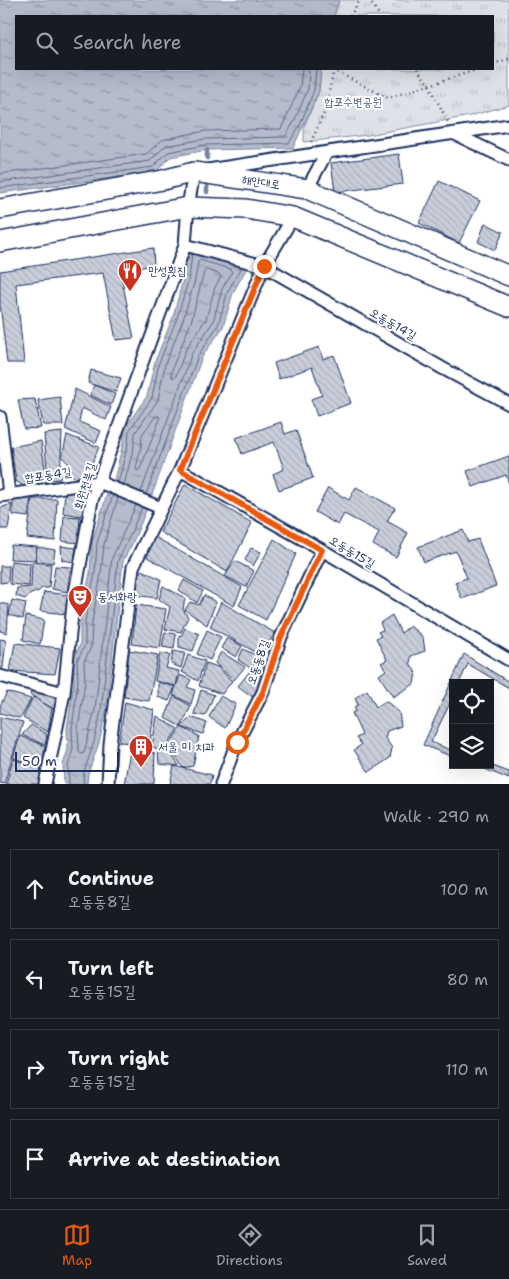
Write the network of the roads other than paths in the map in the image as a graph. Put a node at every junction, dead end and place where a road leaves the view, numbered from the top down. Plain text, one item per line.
1 (509, 125) edge
2 (455, 134) junction
3 (327, 152) junction
4 (509, 160) edge
5 (194, 172) junction
6 (307, 189) junction
7 (188, 207) junction
8 (0, 209) edge
9 (293, 217) junction
10 (0, 242) edge
11 (186, 245) junction
12 (264, 266) junction
13 (509, 276) edge
14 (509, 307) edge
15 (509, 404) edge
16 (0, 417) edge
17 (180, 470) junction
18 (99, 482) junction
19 (4, 495) edge
20 (161, 508) junction
21 (322, 550) junction
22 (509, 660) edge
23 (0, 676) edge
24 (64, 693) junction
25 (45, 784) edge
26 (108, 784) edge
27 (220, 784) edge

1 - 2 street
2 - 3 street
2 - 4 street
3 - 5 street
3 - 6 street
5 - 6 main road, 해안대로
5 - 7 street, 회원천북길
5 - 8 main road, 해안대로
6 - 13 main road, 해안대로
7 - 9 main road
7 - 10 main road
7 - 11 street, 회원천북길
9 - 12 street
9 - 14 main road
11 - 12 street, 오동동14길
11 - 18 street, 회원천북길
12 - 15 street, 오동동14길
12 - 17 street
16 - 19 street
17 - 20 street
17 - 21 street, 오동동15길
18 - 19 street, 합포동4길
18 - 20 street
18 - 24 street, 회원천북길
20 - 26 street
21 - 22 street, 오동동15길
21 - 27 street, 오동동8길
23 - 24 street
24 - 25 street, 회원천북길

